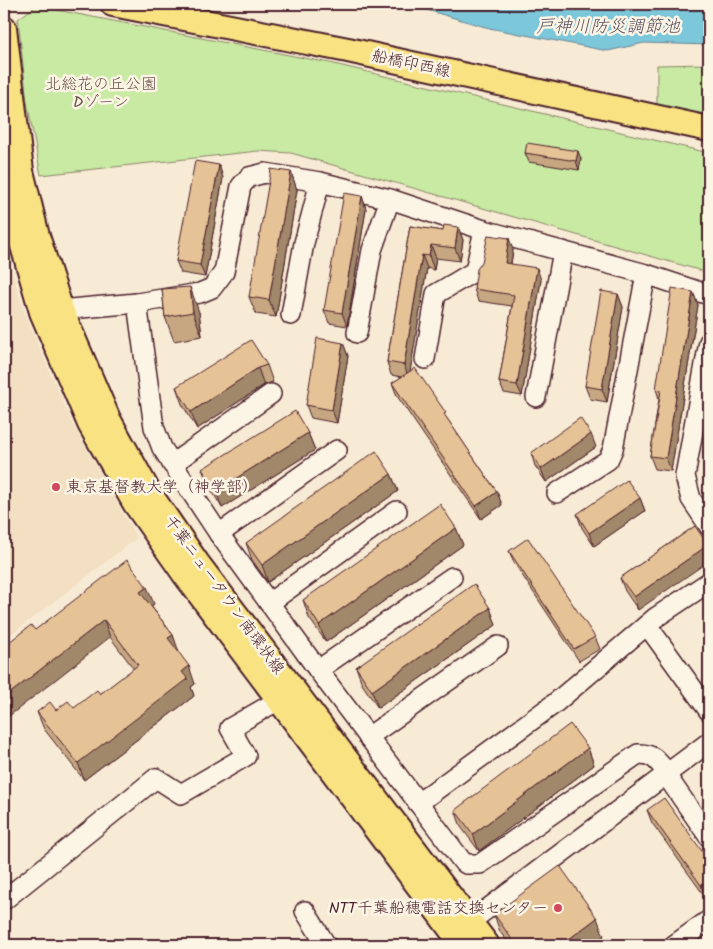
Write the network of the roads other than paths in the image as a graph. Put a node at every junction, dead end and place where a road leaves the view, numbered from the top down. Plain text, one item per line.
1 (113, 4) edge
2 (4, 28) edge
3 (709, 129) edge
4 (4, 180) edge
5 (320, 182) junction
6 (390, 199) junction
7 (484, 230) junction
8 (563, 251) junction
9 (646, 274) junction
10 (709, 295) edge
11 (137, 303) junction
12 (51, 311) junction
13 (291, 315) dead end
14 (357, 333) dead end
15 (709, 342) edge
16 (425, 359) dead end
17 (271, 394) dead end
18 (536, 397) dead end
19 (337, 450) dead end
20 (172, 464) junction
21 (557, 493) dead end
22 (398, 511) dead end
23 (709, 526) edge
24 (219, 534) junction
25 (452, 577) dead end
26 (709, 582) edge
27 (269, 603) junction
28 (647, 625) junction
29 (498, 646) dead end
30 (318, 670) junction
31 (287, 695) junction
32 (709, 711) edge
33 (368, 737) junction
34 (709, 742) edge
35 (667, 775) junction
36 (418, 802) junction
37 (709, 837) edge
38 (4, 900) edge
39 (305, 911) dead end
40 (709, 920) edge
41 (462, 934) edge
42 (326, 945) edge
43 (487, 945) edge
44 (674, 945) edge

1 - 3 main road, 船橋印西線
2 - 12 main road, 千葉ニュータウン南環状線
4 - 12 main road, 千葉ニュータウン南環状線
5 - 6 street
5 - 11 street
5 - 13 street
6 - 7 street
6 - 14 street
7 - 8 street
7 - 16 street
8 - 9 street
8 - 18 street
9 - 10 street
9 - 21 street
11 - 12 street
11 - 20 street
12 - 31 main road, 千葉ニュータウン南環状線
15 - 23 street
17 - 20 street
19 - 24 street
20 - 24 street
22 - 27 street
24 - 27 street
25 - 30 street
26 - 28 street
27 - 30 street
28 - 32 street
28 - 36 street
29 - 33 street
30 - 33 street
31 - 38 street
31 - 41 main road, 千葉ニュータウン南環状線
33 - 36 street
34 - 35 street
35 - 36 street
35 - 37 street
35 - 41 street
39 - 42 street
40 - 44 street
41 - 43 main road, 千葉ニュータウン南環状線

